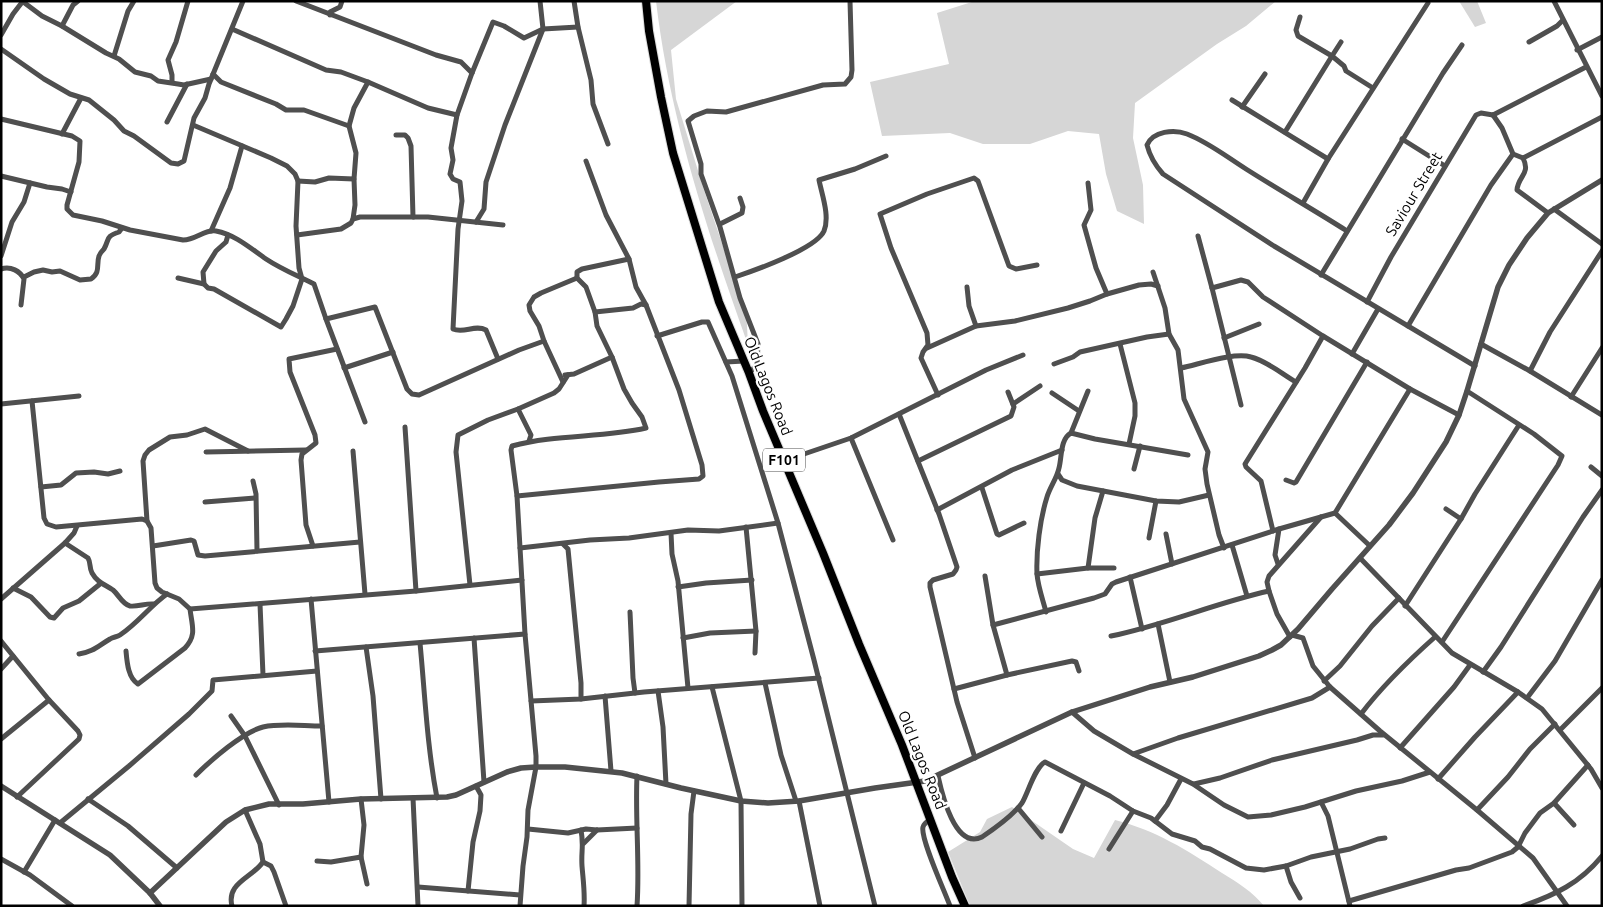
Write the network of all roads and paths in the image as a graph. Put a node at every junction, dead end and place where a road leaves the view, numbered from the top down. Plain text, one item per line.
1 (78, 1) edge
2 (134, 1) edge
3 (188, 1) edge
4 (244, 1) edge
5 (296, 1) edge
6 (342, 1) edge
7 (540, 1) edge
8 (574, 1) edge
9 (646, 1) edge
10 (850, 1) edge
11 (1554, 1) edge
12 (21, 2) edge
13 (1428, 3) dead end
14 (330, 15) junction
15 (1300, 17) dead end
16 (1563, 20) junction
17 (62, 26) junction
18 (578, 28) junction
19 (232, 29) junction
20 (543, 29) junction
21 (1, 35) edge
22 (1602, 37) edge
23 (1341, 42) dead end
24 (1529, 42) dead end
25 (1462, 45) dead end
26 (1, 49) edge
27 (1577, 50) junction
28 (114, 56) junction
29 (1332, 56) junction
30 (1586, 66) junction
31 (472, 73) junction
32 (1265, 74) dead end
33 (212, 77) junction
34 (172, 82) junction
35 (368, 82) junction
36 (187, 84) junction
37 (1373, 88) junction
38 (1602, 96) edge
39 (81, 98) junction
40 (1232, 100) dead end
41 (1242, 106) junction
42 (457, 115) junction
43 (1492, 116) junction
44 (1602, 117) edge
45 (1, 119) edge
46 (167, 122) dead end
47 (193, 125) junction
48 (349, 126) junction
49 (1285, 132) junction
50 (62, 134) junction
51 (396, 135) dead end
52 (1402, 139) junction
53 (608, 144) dead end
54 (242, 146) junction
55 (1514, 154) junction
56 (886, 156) dead end
57 (1523, 158) junction
58 (1328, 159) junction
59 (586, 161) dead end
60 (1445, 166) junction
61 (1, 176) edge
62 (354, 179) junction
63 (1602, 180) edge
64 (298, 181) junction
65 (30, 183) junction
66 (1088, 184) dead end
67 (71, 192) junction
68 (740, 198) dead end
69 (1303, 203) junction
70 (1554, 209) junction
71 (1548, 213) junction
72 (413, 217) junction
73 (353, 219) junction
74 (460, 221) junction
75 (476, 222) junction
76 (720, 224) junction
77 (503, 225) dead end
78 (122, 228) junction
79 (211, 231) junction
80 (1347, 231) junction
81 (228, 235) junction
82 (297, 235) junction
83 (1198, 236) dead end
84 (1601, 243) edge
85 (1602, 251) edge
86 (1, 256) edge
87 (629, 259) junction
88 (1038, 265) dead end
89 (1, 269) edge
90 (1154, 272) dead end
91 (1321, 275) junction
92 (734, 277) junction
93 (24, 278) junction
94 (178, 278) dead end
95 (577, 278) junction
96 (302, 279) junction
97 (204, 284) junction
98 (1158, 286) junction
99 (966, 287) dead end
100 (1212, 288) junction
101 (1107, 294) junction
102 (1367, 302) junction
103 (21, 305) dead end
104 (646, 305) junction
105 (1378, 309) junction
106 (595, 312) junction
107 (326, 319) junction
108 (1259, 324) dead end
109 (976, 326) junction
110 (1408, 326) junction
111 (1169, 334) junction
112 (658, 336) junction
113 (1323, 336) junction
114 (1224, 338) junction
115 (544, 341) junction
116 (1120, 344) junction
117 (1481, 344) junction
118 (927, 348) junction
119 (1602, 348) edge
120 (337, 349) junction
121 (393, 352) junction
122 (1352, 354) junction
123 (1023, 355) dead end
124 (612, 357) junction
125 (1229, 358) junction
126 (498, 359) junction
127 (744, 361) junction
128 (726, 362) junction
129 (1367, 362) junction
130 (1054, 364) dead end
131 (1475, 366) junction
132 (344, 368) junction
133 (1181, 368) junction
134 (1530, 371) junction
135 (749, 372) junction
136 (560, 374) junction
137 (568, 375) junction
138 (563, 382) junction
139 (1296, 382) junction
140 (1040, 386) dead end
141 (1410, 389) junction
142 (1467, 390) junction
143 (1088, 391) dead end
144 (1008, 392) dead end
145 (1052, 392) dead end
146 (938, 395) junction
147 (79, 396) dead end
148 (1570, 397) junction
149 (32, 401) junction
150 (1, 404) edge
151 (1013, 404) junction
152 (1241, 405) dead end
153 (518, 409) junction
154 (1079, 411) junction
155 (899, 414) junction
156 (1459, 415) junction
157 (1602, 415) edge
158 (365, 422) dead end
159 (1519, 425) junction
160 (405, 427) dead end
161 (1071, 433) junction
162 (851, 438) junction
163 (529, 441) junction
164 (1129, 444) junction
165 (1140, 446) junction
166 (306, 450) junction
167 (1062, 450) junction
168 (248, 451) junction
169 (353, 451) dead end
170 (206, 452) dead end
171 (1188, 455) dead end
172 (918, 461) junction
173 (787, 465) junction
174 (1591, 467) dead end
175 (1134, 469) dead end
176 (120, 471) dead end
177 (1058, 474) junction
178 (1602, 476) edge
179 (1286, 480) dead end
180 (253, 481) dead end
181 (41, 487) junction
182 (982, 488) junction
183 (1602, 490) edge
184 (1103, 491) junction
185 (1209, 495) junction
186 (517, 496) junction
187 (256, 498) junction
188 (1156, 501) junction
189 (204, 502) dead end
190 (1446, 509) dead end
191 (937, 510) junction
192 (1335, 513) junction
193 (1322, 517) junction
194 (1461, 519) junction
195 (147, 521) junction
196 (778, 523) junction
197 (1024, 524) dead end
198 (77, 526) junction
199 (746, 527) junction
200 (1279, 529) junction
201 (1273, 531) junction
202 (671, 533) junction
203 (1166, 534) dead end
204 (1149, 538) dead end
205 (893, 540) dead end
206 (360, 542) junction
207 (65, 543) junction
208 (573, 543) junction
209 (563, 544) junction
210 (1232, 545) junction
211 (153, 546) junction
212 (312, 546) junction
213 (1370, 546) junction
214 (520, 548) junction
215 (1224, 548) junction
216 (568, 549) junction
217 (257, 551) junction
218 (1360, 558) junction
219 (1172, 564) junction
220 (1278, 564) junction
221 (1088, 568) junction
222 (1114, 568) dead end
223 (1037, 574) junction
224 (985, 576) dead end
225 (1130, 578) junction
226 (522, 580) junction
227 (752, 580) junction
228 (1602, 580) edge
229 (100, 584) junction
230 (470, 585) junction
231 (678, 587) junction
232 (13, 588) junction
233 (416, 591) junction
234 (1269, 591) junction
235 (167, 594) junction
236 (365, 594) junction
237 (1247, 596) junction
238 (311, 598) junction
239 (1399, 598) junction
240 (1, 599) edge
241 (154, 604) junction
242 (260, 604) junction
243 (1405, 606) junction
244 (190, 609) junction
245 (630, 612) dead end
246 (1046, 612) junction
247 (1158, 624) junction
248 (993, 625) junction
249 (1142, 629) junction
250 (756, 631) junction
251 (525, 634) junction
252 (1111, 636) dead end
253 (1291, 636) junction
254 (1435, 636) junction
255 (474, 638) junction
256 (683, 638) junction
257 (1, 641) edge
258 (1442, 642) junction
259 (420, 643) junction
260 (366, 647) junction
261 (126, 651) dead end
262 (315, 651) junction
263 (755, 653) dead end
264 (79, 654) dead end
265 (13, 656) junction
266 (1470, 665) junction
267 (1, 669) edge
268 (317, 671) junction
269 (1079, 671) dead end
270 (1483, 672) junction
271 (1007, 674) junction
272 (263, 675) junction
273 (819, 678) junction
274 (1324, 681) junction
275 (1170, 682) junction
276 (765, 683) junction
277 (712, 687) junction
278 (1330, 687) junction
279 (688, 688) junction
280 (1602, 688) edge
281 (954, 689) junction
282 (658, 691) junction
283 (635, 692) junction
284 (1518, 692) junction
285 (605, 696) junction
286 (581, 698) junction
287 (1527, 698) junction
288 (49, 700) junction
289 (531, 701) junction
290 (1072, 712) junction
291 (1361, 714) junction
292 (231, 716) dead end
293 (1555, 724) junction
294 (322, 726) junction
295 (1376, 728) junction
296 (1560, 730) junction
297 (1373, 735) junction
298 (1384, 735) junction
299 (245, 736) junction
300 (1, 739) edge
301 (1400, 748) junction
302 (1133, 754) junction
303 (975, 758) junction
304 (1588, 764) junction
305 (536, 767) junction
306 (611, 771) junction
307 (1430, 772) junction
308 (196, 775) dead end
309 (637, 776) junction
310 (938, 776) junction
311 (1181, 779) junction
312 (1438, 779) junction
313 (484, 782) junction
314 (1205, 782) junction
315 (916, 783) junction
316 (1084, 783) junction
317 (666, 784) junction
318 (1193, 784) junction
319 (1601, 784) edge
320 (1, 786) edge
321 (476, 786) junction
322 (1201, 789) junction
323 (694, 791) junction
324 (847, 792) junction
325 (17, 797) junction
326 (412, 798) junction
327 (437, 798) junction
328 (88, 799) junction
329 (362, 799) junction
330 (381, 799) junction
331 (740, 801) junction
332 (798, 801) junction
333 (329, 802) junction
334 (1321, 802) junction
335 (1554, 803) junction
336 (279, 805) junction
337 (1018, 808) junction
338 (245, 810) junction
339 (1477, 810) junction
340 (1133, 811) junction
341 (931, 819) junction
342 (1155, 821) junction
343 (58, 822) junction
344 (1574, 825) dead end
345 (637, 828) junction
346 (528, 829) junction
347 (581, 830) junction
348 (597, 830) junction
349 (1061, 831) dead end
350 (1042, 837) dead end
351 (1386, 838) dead end
352 (584, 844) junction
353 (1518, 846) junction
354 (1109, 849) dead end
355 (1336, 851) junction
356 (1602, 856) edge
357 (361, 857) junction
358 (1, 859) edge
359 (317, 861) dead end
360 (263, 862) junction
361 (1286, 866) junction
362 (177, 868) junction
363 (24, 872) junction
364 (367, 884) dead end
365 (418, 887) junction
366 (468, 892) junction
367 (150, 893) junction
368 (1558, 893) junction
369 (520, 895) junction
370 (1300, 898) dead end
371 (1349, 904) edge
372 (72, 906) edge
373 (160, 906) edge
374 (232, 906) edge
375 (286, 906) edge
376 (418, 906) edge
377 (520, 906) edge
378 (584, 906) edge
379 (637, 906) edge
380 (689, 906) edge
381 (742, 906) edge
382 (820, 906) edge
383 (874, 906) edge
384 (950, 906) edge
385 (965, 906) edge
386 (1523, 906) edge
387 (1567, 906) edge

1 - 17 street
2 - 28 street
3 - 34 street
4 - 19 street
5 - 14 street
6 - 14 street
7 - 20 street
8 - 18 street
9 - 127 main road, Old Lagos Road / F101
10 - 76 street
11 - 16 street
12 - 17 street
12 - 21 street
13 - 37 street
14 - 31 street
15 - 29 street
16 - 24 street
16 - 27 street
17 - 28 street
18 - 20 street
18 - 53 street
19 - 33 street
19 - 35 street
20 - 31 street
20 - 75 street
22 - 27 street
23 - 29 street
25 - 52 street
26 - 39 street
27 - 30 street
28 - 34 street
29 - 37 street
29 - 49 street
30 - 38 street
30 - 43 street
31 - 42 street
32 - 41 street
33 - 36 street
33 - 47 street
33 - 48 street
34 - 36 street
35 - 42 street
35 - 48 street
36 - 46 street
37 - 58 street
39 - 47 street
39 - 50 street
40 - 41 street
41 - 49 street
42 - 74 street
43 - 55 street
43 - 60 street, Saviour Street
44 - 57 street
45 - 50 street
47 - 54 street
48 - 62 street
49 - 58 street
50 - 67 street
51 - 72 street
52 - 60 street
52 - 80 street
54 - 64 street
54 - 79 street
55 - 57 street
55 - 110 street
56 - 92 street
57 - 71 street
58 - 69 street
59 - 87 street
60 - 102 street, Saviour Street
61 - 65 street
62 - 64 street
62 - 73 street
63 - 70 street
64 - 82 street
65 - 67 street
65 - 86 street
66 - 101 street
67 - 78 street
68 - 76 street
69 - 80 street
69 - 91 street
70 - 71 street
70 - 84 street
71 - 117 street
72 - 73 street
72 - 74 street
73 - 82 street
74 - 75 street
74 - 126 street
75 - 77 street
76 - 92 street
78 - 79 street
78 - 93 street
79 - 81 street
80 - 91 street
81 - 96 street
81 - 97 street
82 - 96 street
83 - 100 street
85 - 134 street
87 - 95 street
87 - 104 street
88 - 118 street
89 - 93 street
90 - 98 street
91 - 102 street
92 - 135 street
93 - 103 street
94 - 97 street
95 - 106 street
95 - 115 street
96 - 97 street
96 - 107 street
98 - 101 street
98 - 111 street
99 - 109 street
100 - 113 street
100 - 114 street
101 - 109 street
102 - 105 street
104 - 106 street
104 - 112 street
105 - 110 street
105 - 122 street
106 - 124 street
107 - 120 street
107 - 121 street
108 - 114 street
109 - 118 street
110 - 131 street
111 - 116 street
111 - 133 street
112 - 128 street
112 - 186 street
113 - 122 street
113 - 139 street
114 - 125 street
115 - 126 street
115 - 136 street
116 - 130 street
116 - 164 street
117 - 131 street
117 - 134 street
118 - 146 street
119 - 148 street
120 - 132 street
120 - 166 street
121 - 126 street
121 - 132 street
122 - 129 street
123 - 146 street
124 - 137 street
124 - 163 street
125 - 133 street
125 - 139 street
125 - 152 street
127 - 128 street
127 - 135 main road, Old Lagos Road / F101
128 - 196 street
129 - 141 street
129 - 179 street
131 - 142 street
132 - 158 street
133 - 185 street
134 - 148 street
135 - 173 main road, Old Lagos Road / F101
136 - 137 street
136 - 138 street
137 - 138 street
138 - 153 street
139 - 201 street
140 - 151 street
141 - 156 street
141 - 192 street
142 - 156 street
142 - 159 street
143 - 154 street
144 - 151 street
145 - 154 street
146 - 155 street
147 - 149 street
148 - 157 street
149 - 150 street
149 - 181 street
151 - 172 street
153 - 163 street
153 - 230 street
154 - 161 street
155 - 162 street
155 - 172 street
156 - 213 street
159 - 194 street
159 - 258 street
160 - 233 street
161 - 164 street
161 - 167 street
162 - 173 street
162 - 205 street
163 - 186 street
164 - 165 street
165 - 171 street
165 - 175 street
166 - 168 street
166 - 212 street
167 - 177 street
167 - 182 street
168 - 170 street
168 - 195 street
169 - 206 street
172 - 191 street
173 - 315 main road, Old Lagos Road / F101
174 - 178 street
176 - 181 street
177 - 184 street
177 - 223 street
180 - 187 street
181 - 198 street
182 - 191 street
182 - 197 street
183 - 270 street
184 - 188 street
184 - 221 street
185 - 188 street
185 - 215 street
186 - 214 street
187 - 189 street
187 - 217 street
188 - 204 street
190 - 194 street
191 - 281 street
192 - 193 street
192 - 213 street
193 - 200 street
193 - 220 street
194 - 243 street
195 - 198 street
195 - 211 street
196 - 199 street
196 - 273 street
198 - 207 street
199 - 202 street
199 - 227 street
200 - 201 street
200 - 220 street
201 - 210 street
202 - 208 street
202 - 231 street
203 - 219 street
206 - 212 street
206 - 236 street
207 - 229 street
207 - 232 street
208 - 209 street
208 - 216 street
209 - 214 street
209 - 216 street
210 - 215 street
210 - 237 street
211 - 217 street
211 - 235 street
212 - 217 street
213 - 218 street
214 - 226 street
215 - 219 street
216 - 286 street
218 - 239 street
218 - 253 street
219 - 225 street
220 - 234 street
221 - 222 street
221 - 223 street
223 - 246 street
224 - 248 street
225 - 246 street
225 - 249 street
226 - 230 street
226 - 251 street
227 - 231 street
227 - 250 street
228 - 287 street
229 - 232 street
229 - 241 street
230 - 233 street
231 - 256 street
232 - 240 street
233 - 236 street
234 - 237 street
234 - 253 street
235 - 241 street
235 - 244 street
236 - 238 street
237 - 247 street
238 - 242 street
238 - 262 street
239 - 243 street
239 - 274 street
241 - 264 street
242 - 244 street
242 - 272 street
243 - 254 street
244 - 261 street
245 - 283 street
246 - 248 street
247 - 249 street
247 - 275 street
248 - 271 street
249 - 252 street
250 - 256 street
250 - 263 street
251 - 255 street
251 - 289 street
253 - 274 street
253 - 275 street
254 - 258 street
254 - 291 street
255 - 259 street
255 - 313 street
256 - 279 street
257 - 265 street
258 - 266 street
259 - 260 street
259 - 327 street
260 - 262 street
260 - 330 street
262 - 268 street
265 - 267 street
265 - 288 street
266 - 270 street
266 - 301 street
268 - 272 street
268 - 294 street
269 - 271 street
270 - 284 street
271 - 281 street
272 - 328 street
273 - 276 street
273 - 324 street
274 - 278 street
275 - 290 street
276 - 277 street
276 - 332 street
277 - 279 street
277 - 331 street
278 - 291 street
278 - 302 street
279 - 282 street
280 - 296 street
281 - 303 street
282 - 283 street
282 - 317 street
283 - 285 street
284 - 287 street
284 - 312 street
285 - 286 street
285 - 306 street
286 - 289 street
287 - 293 street
288 - 300 street
288 - 325 street
289 - 305 street
290 - 302 street
290 - 303 street
291 - 295 street
292 - 299 street
293 - 296 street
293 - 339 street
294 - 299 street
294 - 333 street
295 - 297 street
295 - 298 street
296 - 304 street
297 - 298 street
297 - 314 street
298 - 301 street
299 - 308 street
299 - 336 street
301 - 307 street
302 - 311 street
303 - 310 street
304 - 319 street
304 - 335 street
305 - 306 street
305 - 313 street
305 - 346 street
306 - 309 street
307 - 312 street
307 - 334 street
309 - 317 street
309 - 345 street
310 - 315 street
310 - 337 street
311 - 318 street
311 - 342 street
312 - 339 street
313 - 321 street
314 - 318 street
314 - 322 street
315 - 324 street
315 - 341 main road, Old Lagos Road / F101
316 - 337 street
316 - 340 street
316 - 349 street
317 - 323 street
318 - 322 street
320 - 325 street
321 - 327 street
321 - 366 street
322 - 334 street
323 - 331 street
323 - 380 street
324 - 332 street
324 - 383 street
325 - 343 street
326 - 327 street
326 - 330 street
326 - 365 street
328 - 343 street
328 - 362 street
329 - 330 street
329 - 333 street
329 - 357 street
331 - 332 street
331 - 381 street
332 - 382 street
333 - 336 street
334 - 355 street
335 - 344 street
335 - 353 street
336 - 338 street
337 - 350 street
338 - 360 street
338 - 362 street
339 - 353 street
340 - 342 street
340 - 354 street
341 - 384 street
341 - 385 main road, Old Lagos Road / F101
342 - 361 street
343 - 363 street
343 - 367 street
345 - 348 street
345 - 379 street
346 - 347 street
346 - 369 street
347 - 348 street
347 - 352 street
348 - 352 street
351 - 355 street
352 - 378 street
353 - 368 street
353 - 371 street
355 - 361 street
355 - 371 street
356 - 368 street
357 - 359 street
357 - 364 street
358 - 363 street
360 - 374 street
360 - 375 street
361 - 370 street
362 - 367 street
363 - 372 street
365 - 366 street
365 - 376 street
366 - 369 street
367 - 373 street
368 - 386 street
368 - 387 street
369 - 377 street

